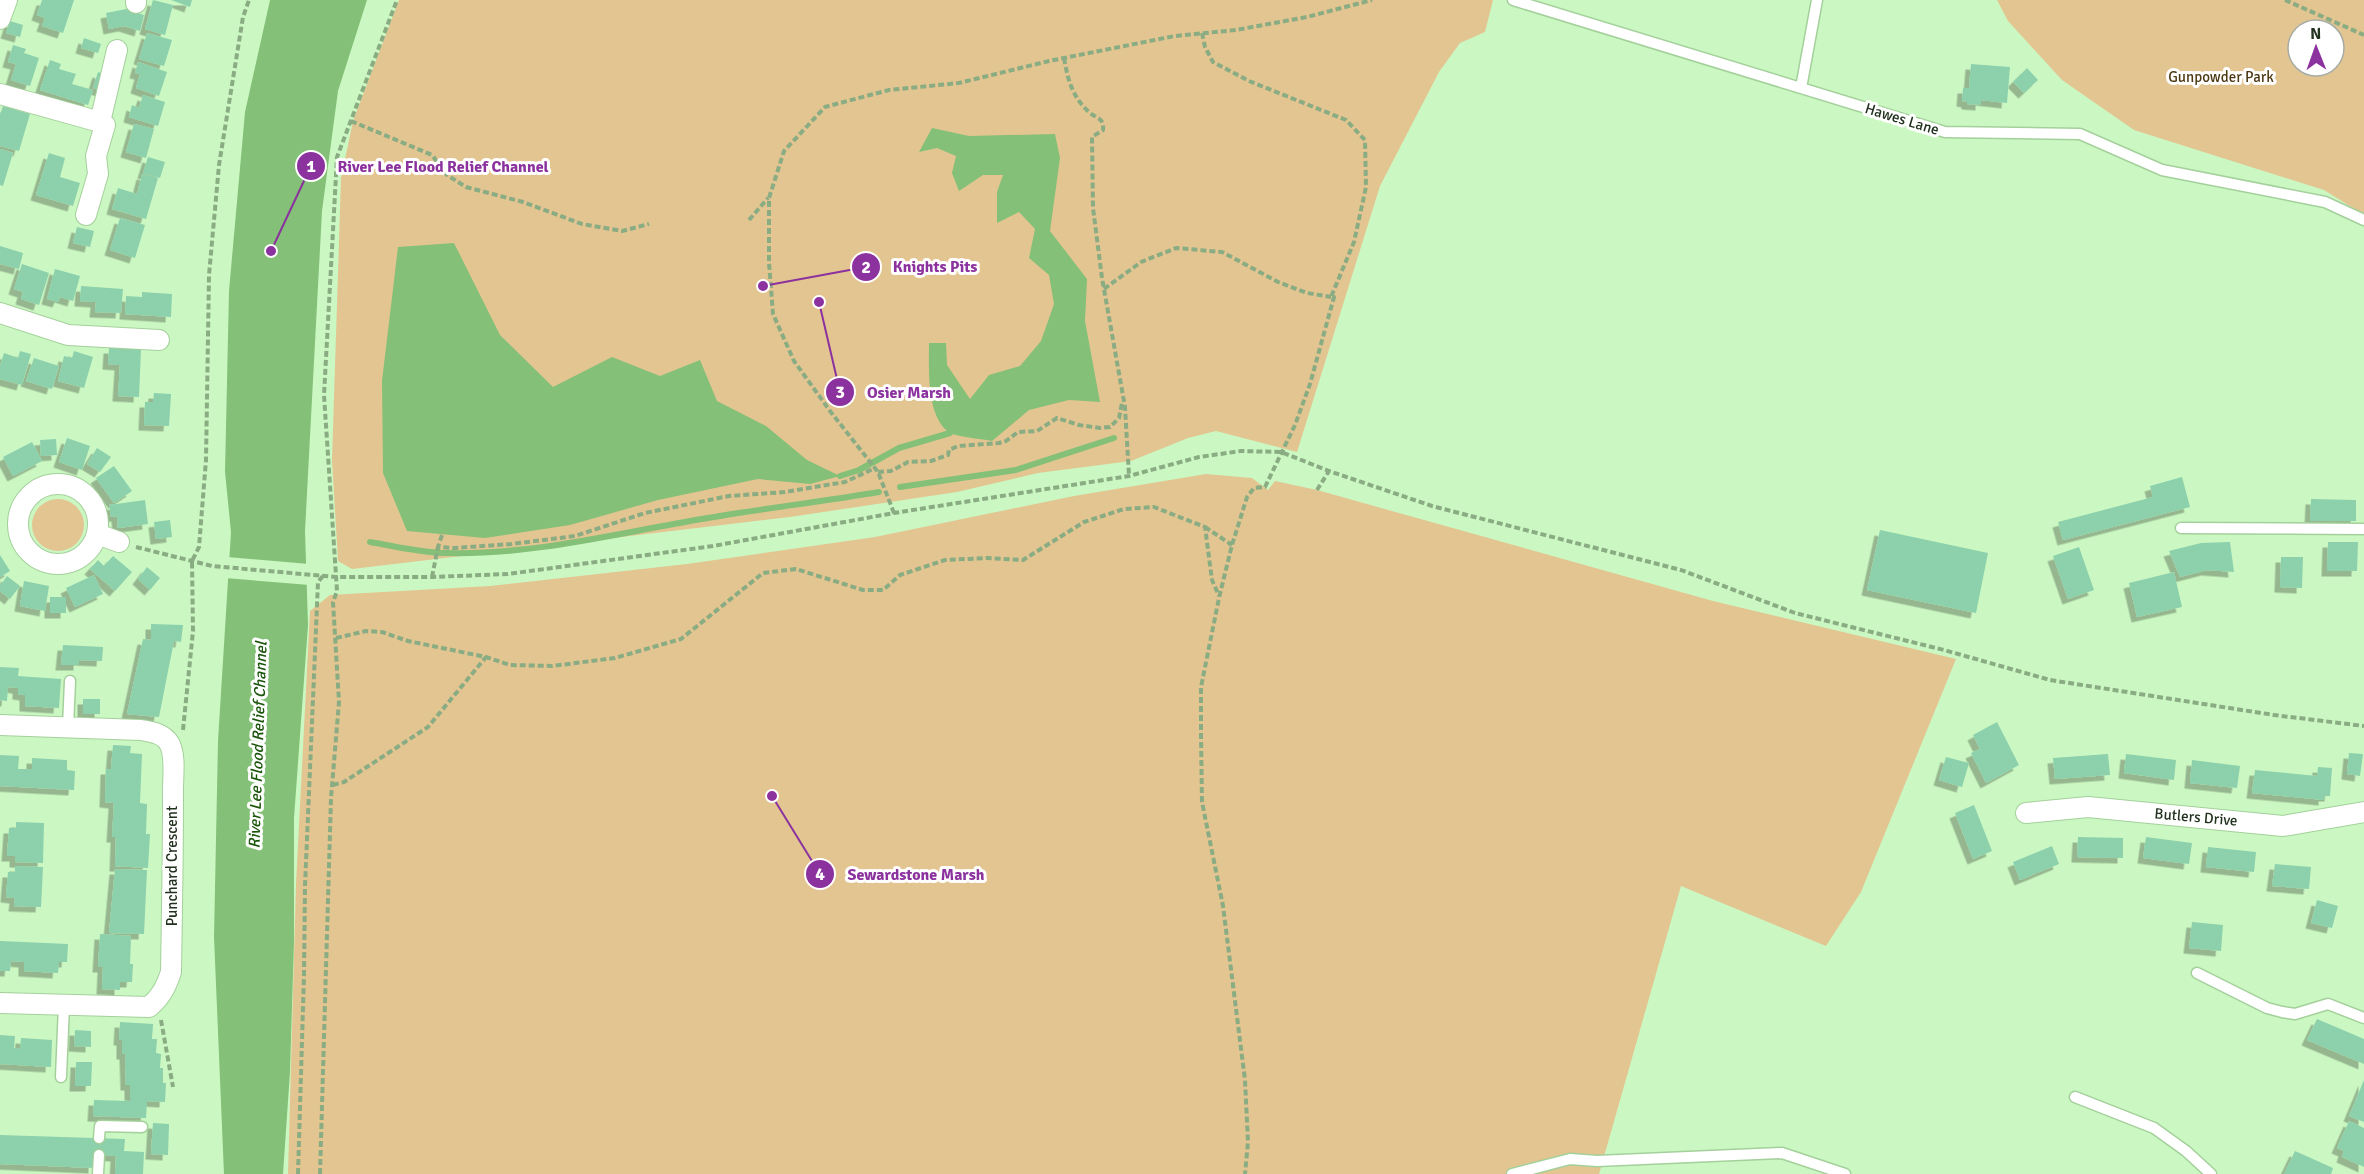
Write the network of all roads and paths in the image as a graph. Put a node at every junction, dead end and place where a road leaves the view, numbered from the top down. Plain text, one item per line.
1 (7, 0) edge
2 (249, 0) edge
3 (397, 0) edge
4 (1372, 0) edge
5 (1513, 0) edge
6 (1817, 0) edge
7 (2284, 0) edge
8 (0, 18) edge
9 (1203, 33) junction
10 (2364, 35) edge
11 (117, 50) dead end
12 (1064, 58) junction
13 (1801, 88) junction
14 (0, 93) edge
15 (351, 121) junction
16 (100, 122) junction
17 (769, 198) junction
18 (86, 215) dead end
19 (749, 219) dead end
20 (2364, 220) edge
21 (649, 224) dead end
22 (1104, 289) junction
23 (1331, 297) junction
24 (0, 313) edge
25 (159, 339) dead end
26 (1123, 397) junction
27 (1281, 452) junction
28 (874, 466) junction
29 (1329, 471) junction
30 (1130, 476) junction
31 (1317, 489) dead end
32 (9, 511) edge
33 (894, 513) junction
34 (1205, 526) junction
35 (2181, 528) dead end
36 (2364, 529) edge
37 (97, 534) junction
38 (442, 535) dead end
39 (119, 543) joint
40 (1232, 545) junction
41 (437, 548) junction
42 (192, 561) junction
43 (323, 575) junction
44 (336, 577) junction
45 (432, 577) junction
46 (1219, 598) junction
47 (336, 638) junction
48 (486, 657) junction
49 (70, 681) dead end
50 (0, 724) edge
51 (2364, 726) edge
52 (68, 727) junction
53 (168, 741) junction
54 (333, 785) junction
55 (2364, 812) edge
56 (2026, 813) dead end
57 (2196, 973) dead end
58 (157, 1000) junction
59 (0, 1003) edge
60 (64, 1005) junction
61 (2364, 1018) edge
62 (62, 1077) dead end
63 (172, 1087) dead end
64 (2075, 1097) dead end
65 (142, 1127) dead end
66 (99, 1138) dead end
67 (99, 1155) dead end
68 (98, 1174) edge
69 (298, 1174) edge
70 (320, 1174) edge
71 (1245, 1174) edge
72 (1512, 1174) edge
73 (1845, 1174) edge
74 (2211, 1174) edge

1 - 8 street
2 - 42 path
3 - 15 path
4 - 9 path
5 - 13 lane, Hawes Lane
6 - 13 lane
7 - 10 path
9 - 12 path
9 - 23 path
11 - 16 street
12 - 17 path
12 - 22 path
13 - 20 lane, Hawes Lane
14 - 16 street
15 - 21 path
15 - 44 path
16 - 18 street
17 - 19 path
17 - 28 path
22 - 23 path
22 - 26 path
23 - 27 path
24 - 25 street
26 - 28 path
26 - 30 path
27 - 29 path
27 - 30 path
27 - 40 path
28 - 33 path
28 - 41 path
29 - 31 path
29 - 51 path
30 - 33 path
32 - 37 street
32 - 37 street
33 - 45 path
34 - 40 path
34 - 46 path
34 - 48 path
35 - 36 lane
37 - 39 street
38 - 41 path
39 - 42 path
40 - 46 path
41 - 45 path
42 - 43 path
42 - 53 path
43 - 44 path
43 - 69 path
44 - 45 path
44 - 47 path
46 - 71 path
47 - 48 path
47 - 54 path
48 - 54 path
49 - 52 lane
50 - 52 street
52 - 53 street
53 - 58 street, Punchard Crescent
54 - 70 path
55 - 56 street, Butlers Drive
57 - 61 lane
58 - 60 street
58 - 63 path
59 - 60 street
60 - 62 lane
64 - 74 lane
65 - 66 lane
67 - 68 lane
72 - 73 lane

